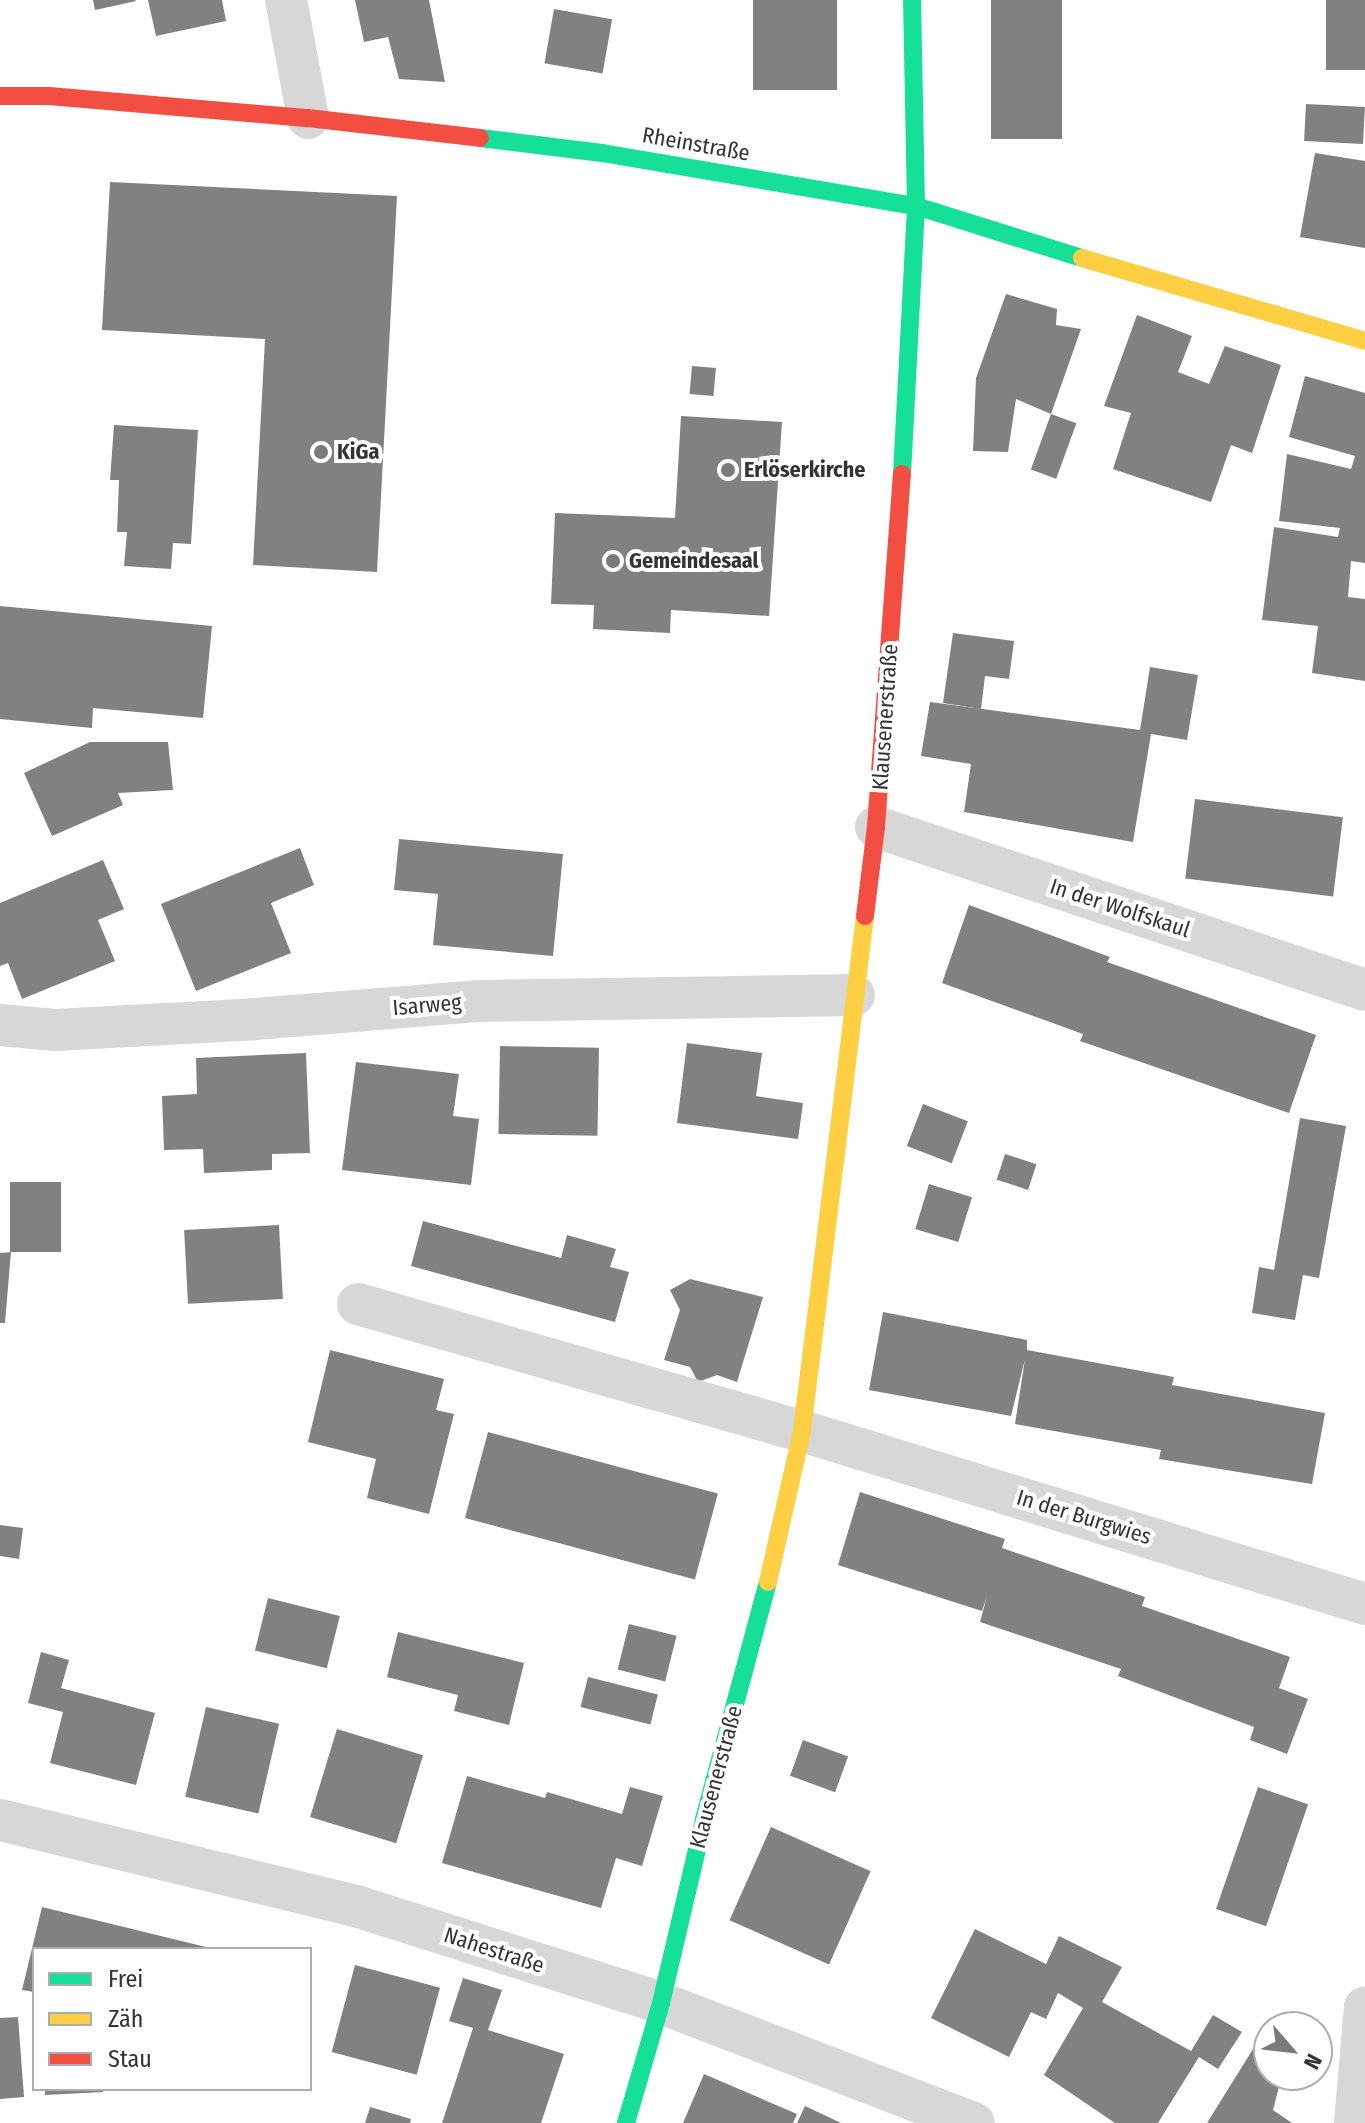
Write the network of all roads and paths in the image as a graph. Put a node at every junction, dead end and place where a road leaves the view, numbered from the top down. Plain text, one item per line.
1 (286, 0) edge
2 (912, 0) edge
3 (0, 96) edge
4 (308, 118) junction
5 (916, 206) junction
6 (1365, 341) edge
7 (876, 827) junction
8 (1365, 990) edge
9 (854, 995) junction
10 (0, 1025) edge
11 (358, 1304) dead end
12 (802, 1431) junction
13 (1365, 1604) edge
14 (0, 1820) edge
15 (661, 2003) junction
16 (1365, 2007) edge
17 (626, 2123) edge
18 (974, 2123) edge
19 (1355, 2123) edge

1 - 4 street
2 - 5 street, Klausenerstraße
3 - 4 street, Rheinstraße
4 - 5 street, Rheinstraße
5 - 6 street, Rheinstraße
5 - 7 street, Klausenerstraße
7 - 8 street, In der Wolfskaul
7 - 9 street, Klausenerstraße
9 - 10 street, Isarweg
9 - 12 street, Klausenerstraße
11 - 12 street
12 - 13 street, In der Burgwies
12 - 15 street, Klausenerstraße
14 - 15 street, Nahestraße
15 - 17 street, Klausenerstraße
15 - 18 street, Nahestraße
16 - 19 street

